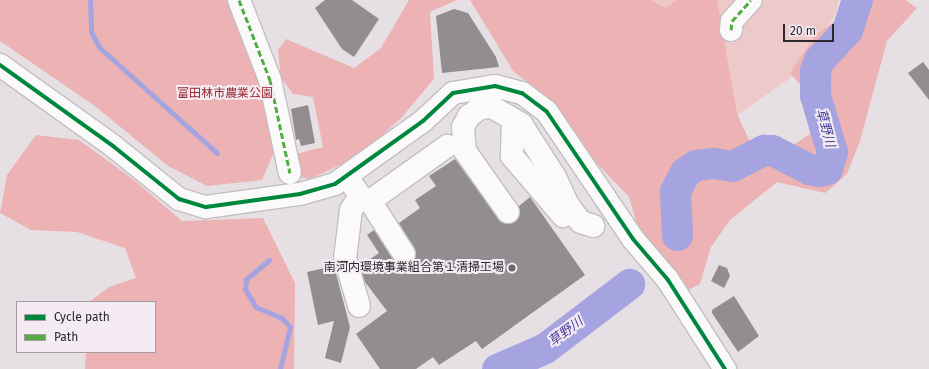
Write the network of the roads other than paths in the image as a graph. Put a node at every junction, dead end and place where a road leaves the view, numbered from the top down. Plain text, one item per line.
1 (239, 0) edge
2 (750, 0) edge
3 (731, 30) dead end
4 (0, 65) edge
5 (447, 146) dead end
6 (290, 173) dead end
7 (347, 176) junction
8 (365, 198) junction
9 (508, 212) dead end
10 (615, 212) junction
11 (404, 254) dead end
12 (359, 306) dead end
13 (725, 369) edge

1 - 6 street
2 - 3 street
4 - 7 street
5 - 8 street
7 - 8 street
7 - 10 street
8 - 11 street
8 - 12 street
9 - 10 street
10 - 13 street

